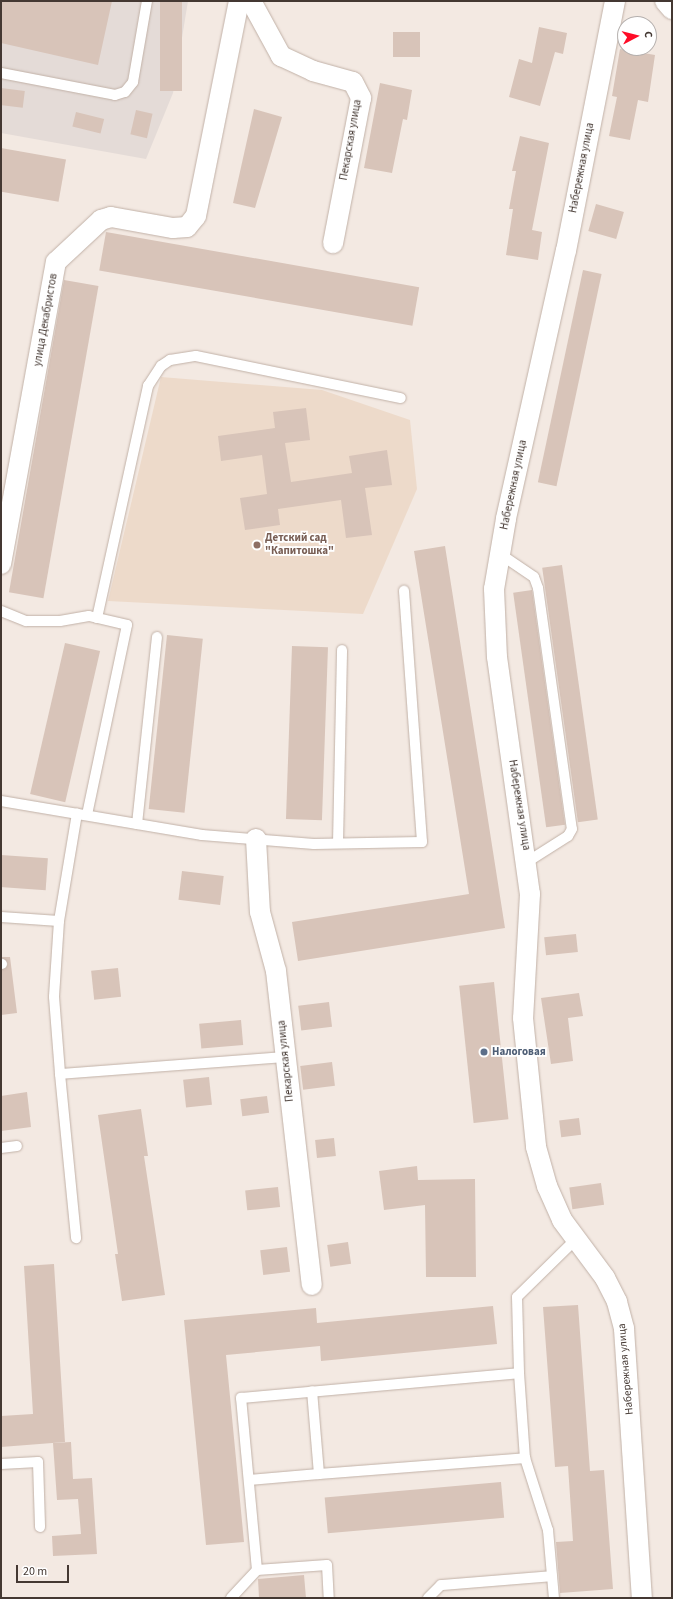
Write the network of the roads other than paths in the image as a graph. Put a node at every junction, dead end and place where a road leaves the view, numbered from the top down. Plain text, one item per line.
1 (147, 1) edge
2 (239, 1) edge
3 (251, 1) edge
4 (615, 1) edge
5 (665, 1) edge
6 (672, 9) edge
7 (1, 72) edge
8 (333, 243) dead end
9 (401, 398) dead end
10 (500, 554) junction
11 (1, 564) edge
12 (404, 591) dead end
13 (1, 611) edge
14 (97, 618) junction
15 (157, 637) dead end
16 (342, 650) dead end
17 (1, 801) edge
18 (82, 815) junction
19 (137, 824) junction
20 (256, 839) junction
21 (338, 843) junction
22 (527, 862) junction
23 (1, 917) edge
24 (59, 920) junction
25 (286, 1057) junction
26 (60, 1074) junction
27 (17, 1146) dead end
28 (1, 1148) edge
29 (76, 1238) dead end
30 (576, 1239) junction
31 (312, 1285) dead end
32 (519, 1372) junction
33 (312, 1391) junction
34 (525, 1458) junction
35 (1, 1464) edge
36 (319, 1474) junction
37 (249, 1480) junction
38 (40, 1527) dead end
39 (257, 1570) junction
40 (552, 1576) junction
41 (231, 1598) edge
42 (329, 1598) edge
43 (428, 1598) edge
44 (554, 1598) edge
45 (642, 1598) edge

1 - 7 lane
2 - 11 street, улица Декабристов
3 - 8 street, Пекарская улица
4 - 10 street, Набережная улица
5 - 6 street
9 - 14 lane
10 - 22 street, Набережная улица
10 - 22 lane
12 - 21 lane
13 - 14 lane
14 - 18 lane
15 - 19 lane
16 - 21 lane
17 - 18 lane
18 - 19 lane
18 - 24 lane
19 - 20 lane
20 - 21 lane
20 - 25 street, Пекарская улица
22 - 30 street, Набережная улица
23 - 24 lane
24 - 26 lane
25 - 26 lane
25 - 31 street, Пекарская улица
26 - 29 lane
27 - 28 lane
30 - 32 lane
30 - 45 street, Набережная улица
32 - 33 lane
32 - 34 lane
33 - 36 lane
33 - 37 lane
34 - 36 lane
34 - 40 lane
35 - 38 lane
36 - 37 lane
37 - 39 lane
39 - 41 lane
39 - 42 lane
40 - 43 lane
40 - 44 lane

